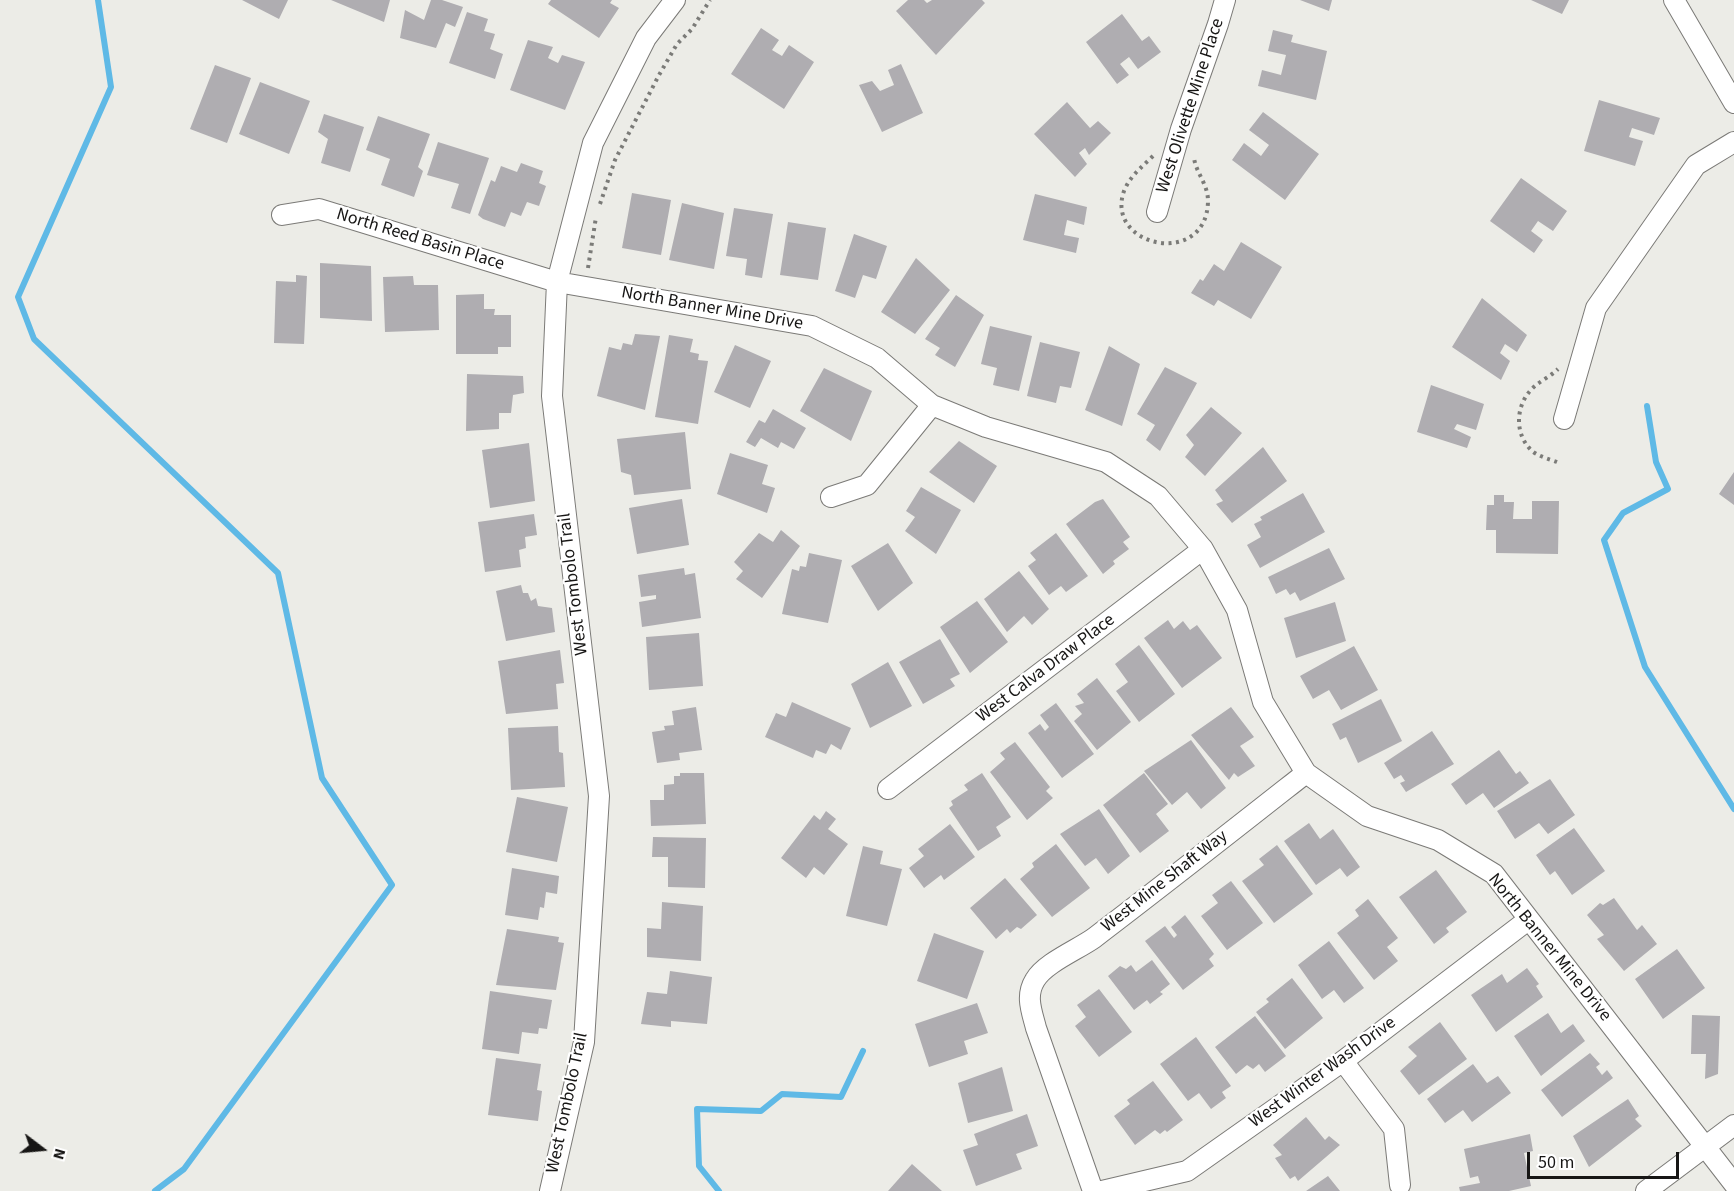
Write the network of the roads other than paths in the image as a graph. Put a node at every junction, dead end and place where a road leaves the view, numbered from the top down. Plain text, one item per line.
1 (675, 0) edge
2 (1225, 0) edge
3 (1674, 0) edge
4 (1734, 103) edge
5 (1734, 142) edge
6 (1156, 212) dead end
7 (282, 215) dead end
8 (557, 282) junction
9 (932, 405) junction
10 (1564, 419) dead end
11 (831, 496) dead end
12 (1203, 549) junction
13 (1306, 773) junction
14 (888, 789) dead end
15 (1528, 920) junction
16 (1343, 1060) junction
17 (1734, 1125) edge
18 (1706, 1147) junction
19 (1734, 1184) edge
20 (1400, 1185) dead end
21 (550, 1191) edge
22 (1093, 1191) edge
23 (1101, 1191) edge
24 (1646, 1191) edge

1 - 8 street, West Tombolo Trail
2 - 6 street, West Olivette Mine Place
3 - 4 street
5 - 10 street
7 - 8 street, North Reed Basin Place
8 - 9 street, North Banner Mine Drive
8 - 21 street, West Tombolo Trail
9 - 11 street
9 - 12 street, North Banner Mine Drive
12 - 13 street, North Banner Mine Drive
12 - 14 street, West Calva Draw Place
13 - 15 street, North Banner Mine Drive
13 - 22 street, West Mine Shaft Way
15 - 16 street, West Winter Wash Drive
15 - 18 street, North Banner Mine Drive
16 - 20 street
16 - 23 street, West Winter Wash Drive
17 - 18 street
18 - 19 street, North Banner Mine Drive
18 - 24 street

